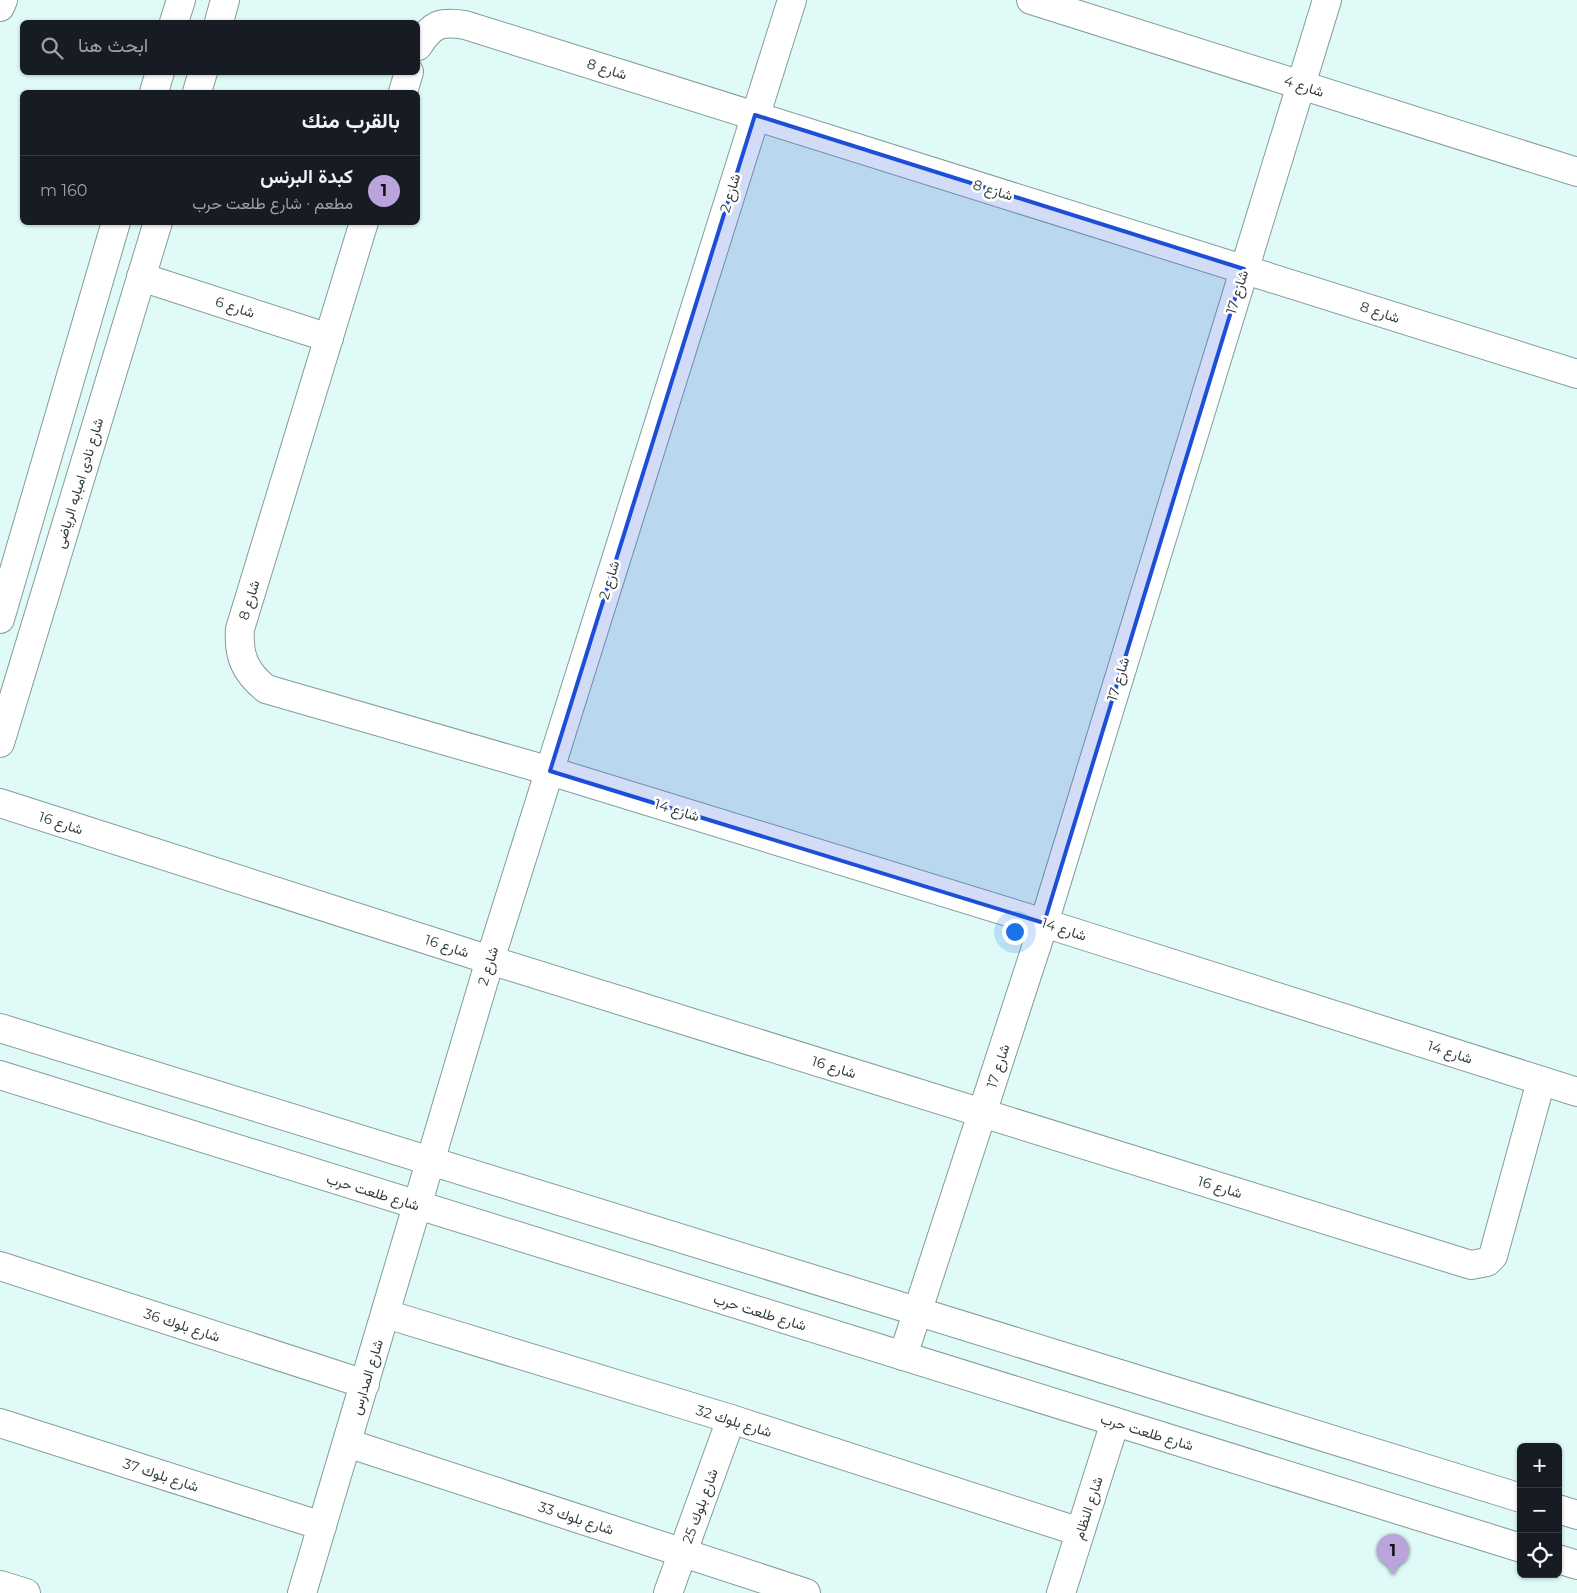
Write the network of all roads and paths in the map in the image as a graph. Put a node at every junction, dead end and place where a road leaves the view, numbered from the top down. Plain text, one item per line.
1 (3, 0) edge
2 (181, 0) edge
3 (225, 0) edge
4 (792, 0) edge
5 (1031, 0) edge
6 (1327, 0) edge
7 (0, 7) edge
8 (175, 20) edge
9 (220, 20) edge
10 (420, 43) edge
11 (159, 75) edge
12 (202, 75) edge
13 (408, 75) edge
14 (1300, 84) junction
15 (155, 90) edge
16 (198, 90) edge
17 (404, 90) edge
18 (755, 115) junction
19 (1577, 172) edge
20 (115, 225) edge
21 (157, 225) edge
22 (363, 225) edge
23 (1244, 269) junction
24 (141, 277) junction
25 (329, 338) junction
26 (1577, 374) edge
27 (1, 612) edge
28 (0, 743) edge
29 (550, 771) junction
30 (0, 803) edge
31 (1044, 922) junction
32 (490, 960) junction
33 (0, 1028) edge
34 (0, 1075) edge
35 (1541, 1081) junction
36 (1577, 1092) edge
37 (982, 1113) junction
38 (431, 1160) junction
39 (417, 1206) junction
40 (0, 1266) edge
41 (918, 1310) junction
42 (386, 1314) junction
43 (903, 1356) junction
44 (365, 1384) junction
45 (731, 1420) junction
46 (1115, 1422) junction
47 (0, 1423) edge
48 (347, 1443) junction
49 (1517, 1497) edge
50 (1562, 1511) edge
51 (1577, 1515) edge
52 (322, 1526) junction
53 (1080, 1532) junction
54 (1517, 1547) edge
55 (683, 1553) junction
56 (1562, 1560) edge
57 (1577, 1565) edge
58 (0, 1585) edge
59 (26, 1593) edge
60 (302, 1593) edge
61 (668, 1593) edge
62 (806, 1593) edge
63 (1060, 1593) edge

1 - 7 street
2 - 8 street
3 - 9 street
4 - 18 street, شارع 2
5 - 14 street, شارع 4
6 - 14 street, شارع 17
10 - 18 street, شارع 8
11 - 15 street
12 - 16 street
13 - 17 street
14 - 19 street, شارع 4
14 - 23 street, شارع 17
18 - 23 street, شارع 8
18 - 29 street, شارع 2
20 - 27 street
21 - 24 street, شارع نادى امبابه الرياضى
22 - 25 street, شارع 8
23 - 26 street, شارع 8
23 - 31 street, شارع 17
24 - 25 street, شارع 6
24 - 28 street, شارع نادى امبابه الرياضى
25 - 29 street, شارع 8
29 - 31 street, شارع 14
29 - 32 street, شارع 2
30 - 32 street, شارع 16
31 - 35 street, شارع 14
31 - 37 street, شارع 17
32 - 37 street, شارع 16
32 - 38 street, شارع 2
33 - 38 street
34 - 39 street, شارع طلعت حرب
35 - 36 street, شارع 14
35 - 37 street, شارع 16
37 - 41 street, شارع 17
38 - 39 street, شارع المدارس
38 - 41 street
39 - 42 street, شارع المدارس
39 - 43 street, شارع طلعت حرب
40 - 44 street, شارع بلوك 36
41 - 43 street, شارع 17
41 - 49 street
42 - 44 street, شارع المدارس
42 - 45 street, شارع بلوك 32
43 - 46 street, شارع طلعت حرب
44 - 48 street, شارع المدارس
45 - 53 street, شارع بلوك 32
45 - 55 street, شارع بلوك 25
46 - 53 street, شارع النظام
46 - 54 street, شارع طلعت حرب
47 - 52 street, شارع بلوك 37
48 - 52 street, شارع المدارس
48 - 55 street, شارع بلوك 33
50 - 51 street
52 - 60 street, شارع المدارس
53 - 63 street, شارع النظام
55 - 61 street, شارع بلوك 25
55 - 62 street, شارع بلوك 33
56 - 57 street
58 - 59 street

